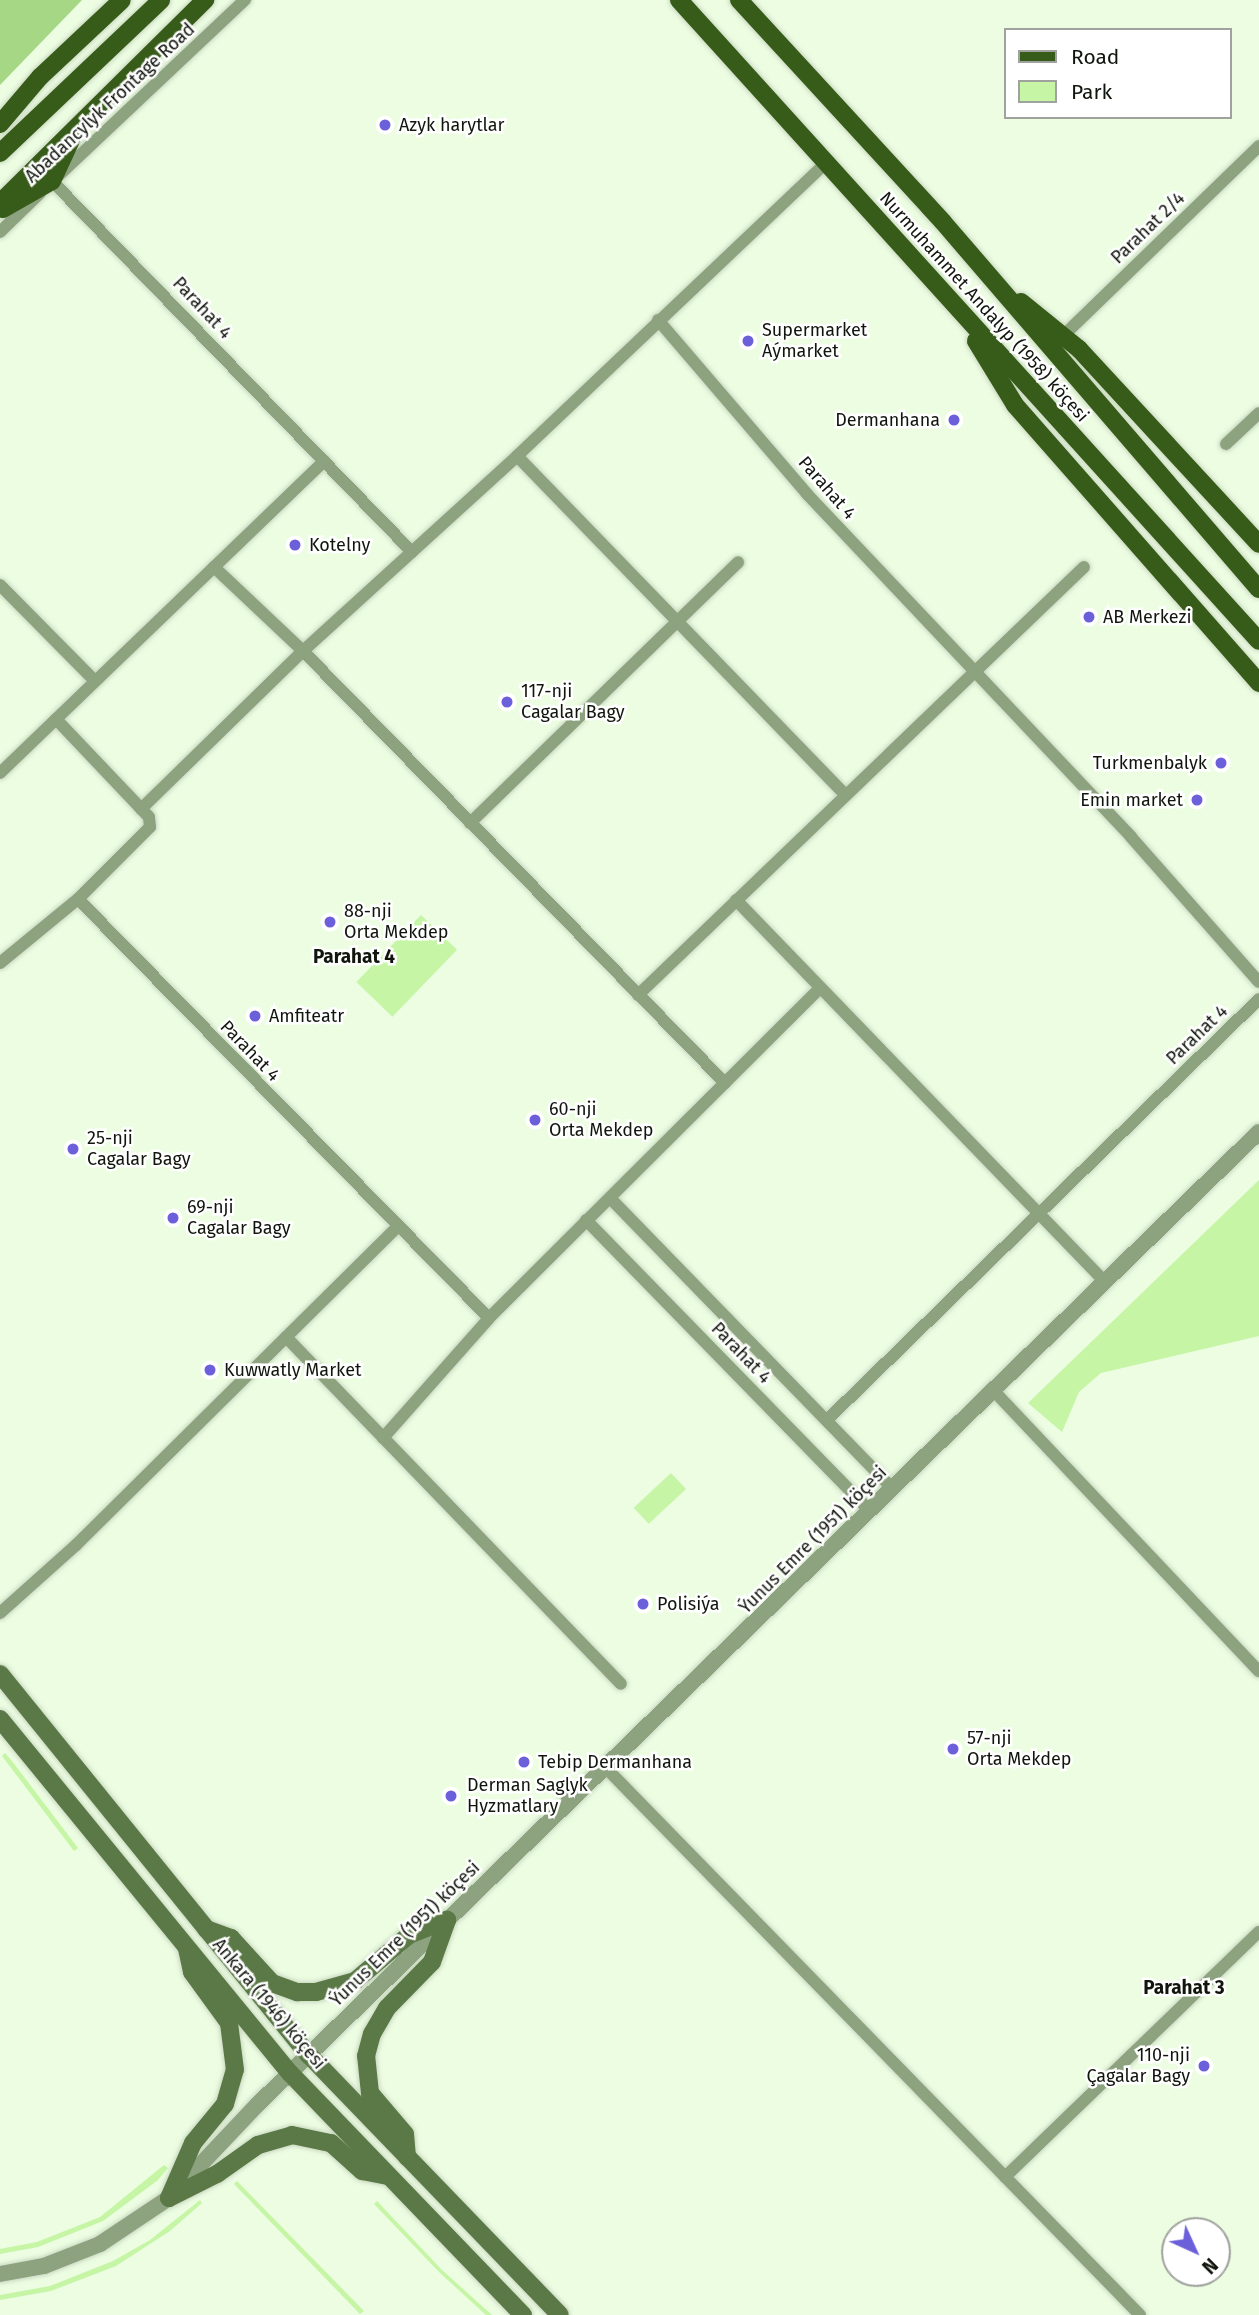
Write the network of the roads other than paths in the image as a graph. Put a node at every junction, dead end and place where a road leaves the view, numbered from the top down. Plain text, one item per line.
1 (122, 0) edge
2 (161, 0) edge
3 (205, 0) edge
4 (245, 0) edge
5 (679, 0) edge
6 (739, 0) edge
7 (0, 124) edge
8 (75, 131) junction
9 (1259, 146) edge
10 (0, 153) edge
11 (825, 163) junction
12 (52, 181) junction
13 (0, 203) edge
14 (0, 211) edge
15 (0, 232) edge
16 (989, 277) junction
17 (953, 304) junction
18 (658, 320) junction
19 (1063, 336) junction
20 (1259, 413) edge
21 (1226, 444) dead end
22 (517, 456) junction
23 (324, 461) junction
24 (1259, 544) edge
25 (412, 552) junction
26 (738, 562) dead end
27 (214, 567) junction
28 (1084, 568) dead end
29 (0, 585) edge
30 (1259, 589) edge
31 (676, 622) junction
32 (1259, 641) edge
33 (303, 650) junction
34 (974, 676) junction
35 (95, 681) junction
36 (1259, 683) edge
37 (56, 719) junction
38 (0, 773) edge
39 (846, 795) junction
40 (141, 808) junction
41 (470, 823) junction
42 (78, 899) junction
43 (737, 900) junction
44 (0, 963) edge
45 (1259, 982) edge
46 (820, 988) junction
47 (638, 995) junction
48 (1259, 999) edge
49 (725, 1083) junction
50 (1259, 1132) edge
51 (610, 1198) junction
52 (1040, 1214) junction
53 (586, 1220) junction
54 (397, 1227) junction
55 (1104, 1281) junction
56 (489, 1318) junction
57 (286, 1337) junction
58 (993, 1390) junction
59 (827, 1420) junction
60 (383, 1438) junction
61 (892, 1488) junction
62 (870, 1511) junction
63 (0, 1613) edge
64 (1259, 1671) edge
65 (0, 1674) edge
66 (621, 1684) dead end
67 (0, 1719) edge
68 (607, 1769) junction
69 (447, 1920) junction
70 (206, 1929) junction
71 (1259, 1932) edge
72 (186, 1945) junction
73 (309, 2055) junction
74 (290, 2073) junction
75 (407, 2157) junction
76 (388, 2176) junction
77 (1005, 2177) junction
78 (169, 2198) junction
79 (0, 2274) edge
80 (523, 2315) edge
81 (560, 2315) edge
82 (1140, 2315) edge

1 - 7 main road
2 - 10 main road
3 - 8 main road
4 - 12 street, Abadancylyk Frontage Road
5 - 11 main road, Nurmuhammet Andalyp (1958) köçesi
6 - 16 main road, Nurmuhammet Andalyp (1958) köçesi
8 - 12 main road
8 - 13 main road
9 - 19 street, Parahat 2/4
11 - 17 main road, Nurmuhammet Andalyp (1958) köçesi
11 - 18 street
12 - 14 main road
12 - 15 street, Abadancylyk Frontage Road
12 - 23 street, Parahat 4
16 - 19 main road
16 - 30 main road, Nurmuhammet Andalyp (1958) köçesi
17 - 32 main road, Nurmuhammet Andalyp (1958) köçesi
17 - 36 main road
18 - 22 street
18 - 34 street, Parahat 4
19 - 24 main road
20 - 21 street
22 - 25 street
22 - 31 street
23 - 25 street, Parahat 4
23 - 27 street
25 - 33 street
26 - 31 street
27 - 33 street
27 - 35 street
28 - 34 street
29 - 35 street
31 - 39 street
31 - 41 street
33 - 40 street
33 - 41 street
34 - 39 street
34 - 45 street, Parahat 4
35 - 37 street
37 - 38 street
37 - 40 street
39 - 43 street
40 - 42 street
41 - 47 street
42 - 44 street
42 - 54 street, Parahat 4
43 - 46 street
43 - 47 street
46 - 49 street
46 - 52 street
47 - 49 street
48 - 52 street, Parahat 4
49 - 51 street
50 - 55 street, Ýunus Emre (1951) köçesi
51 - 53 street
51 - 59 street, Parahat 4
52 - 55 street
52 - 59 street, Parahat 4
53 - 56 street
53 - 62 street, Parahat 4
54 - 56 street, Parahat 4
54 - 57 street
55 - 58 street, Ýunus Emre (1951) köçesi
56 - 60 street
57 - 60 street
57 - 63 street
58 - 61 street, Ýunus Emre (1951) köçesi
58 - 64 street
59 - 61 street, Parahat 4
60 - 66 street
61 - 62 street, Ýunus Emre (1951) köçesi
62 - 68 street, Ýunus Emre (1951) köçesi
65 - 70 main road, Ankara (1946) köçesi
67 - 72 main road, Ankara (1946) köçesi
68 - 69 street, Ýunus Emre (1951) köçesi
68 - 77 street
69 - 70 main road
69 - 73 street, Ýunus Emre (1951) köçesi
69 - 75 main road
70 - 73 main road, Ankara (1946) köçesi
71 - 77 street
72 - 74 main road, Ankara (1946) köçesi
72 - 78 main road
73 - 74 street, Ýunus Emre (1951) köçesi
73 - 75 main road, Ankara (1946) köçesi
74 - 76 main road, Ankara (1946) köçesi
74 - 78 street, Ýunus Emre (1951) köçesi
75 - 81 main road, Ankara (1946) köçesi
76 - 78 main road
76 - 80 main road, Ankara (1946) köçesi
77 - 82 street
78 - 79 street, Ýunus Emre (1951) köçesi

